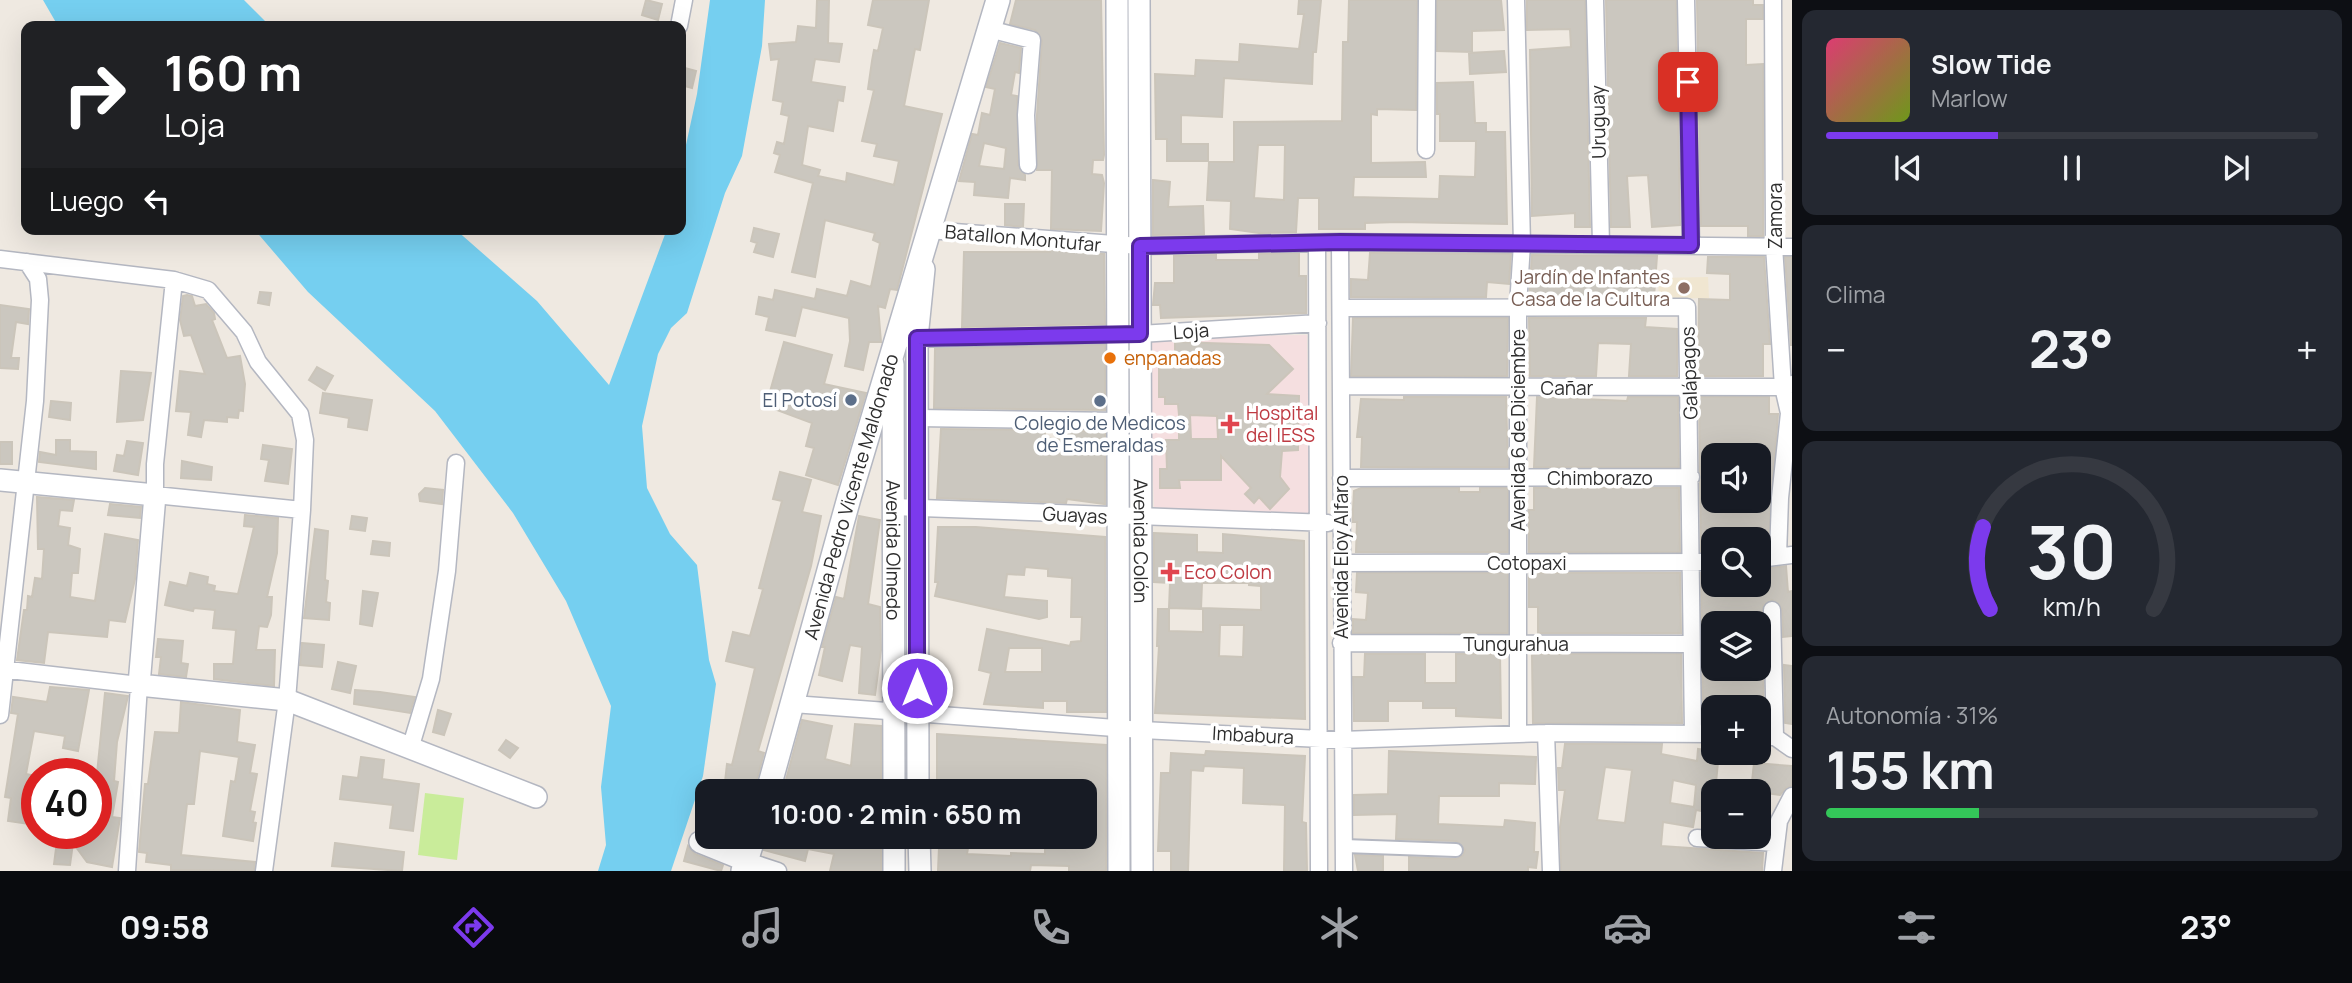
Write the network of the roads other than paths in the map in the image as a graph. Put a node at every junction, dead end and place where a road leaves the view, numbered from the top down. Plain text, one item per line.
1 (684, 0) edge
2 (998, 0) edge
3 (1117, 0) edge
4 (1139, 0) edge
5 (1427, 0) edge
6 (1516, 0) edge
7 (1595, 0) edge
8 (1686, 0) edge
9 (1773, 0) edge
10 (680, 21) edge
11 (989, 29) junction
12 (1784, 87) edge
13 (1426, 150) dead end
14 (1028, 165) dead end
15 (928, 230) junction
16 (1340, 242) junction
17 (1318, 243) junction
18 (1521, 244) junction
19 (1601, 244) junction
20 (1117, 245) junction
21 (1691, 245) junction
22 (1140, 246) junction
23 (1774, 246) junction
24 (1792, 247) edge
25 (0, 259) edge
26 (27, 262) junction
27 (174, 280) junction
28 (1518, 306) junction
29 (1342, 308) junction
30 (1318, 323) junction
31 (1118, 334) junction
32 (1140, 334) junction
33 (901, 343) junction
34 (1341, 386) junction
35 (1787, 386) edge
36 (1518, 388) junction
37 (1690, 389) junction
38 (918, 418) junction
39 (1791, 419) edge
40 (1118, 421) junction
41 (456, 463) dead end
42 (1341, 478) junction
43 (1518, 478) junction
44 (1691, 478) junction
45 (0, 480) edge
46 (25, 482) junction
47 (155, 495) junction
48 (918, 506) junction
49 (893, 507) junction
50 (302, 510) junction
51 (1118, 517) junction
52 (1141, 518) junction
53 (1320, 523) junction
54 (1341, 524) junction
55 (1785, 555) edge
56 (1341, 563) junction
57 (1519, 563) junction
58 (1701, 563) edge
59 (1691, 564) junction
60 (1772, 610) dead end
61 (1341, 643) junction
62 (1519, 644) junction
63 (1691, 644) junction
64 (3, 669) edge
65 (139, 685) junction
66 (1769, 695) edge
67 (287, 700) junction
68 (793, 704) junction
69 (894, 713) junction
70 (917, 714) junction
71 (0, 715) edge
72 (1119, 728) junction
73 (1142, 730) junction
74 (1546, 733) junction
75 (1693, 733) junction
76 (1701, 733) edge
77 (1518, 734) junction
78 (1320, 738) junction
79 (1771, 739) edge
80 (1341, 740) junction
81 (410, 749) junction
82 (1792, 749) edge
83 (771, 779) edge
84 (894, 779) edge
85 (918, 779) edge
86 (1792, 796) edge
87 (536, 797) dead end
88 (1697, 838) dead end
89 (1776, 843) junction
90 (1344, 846) junction
91 (713, 849) edge
92 (750, 849) edge
93 (894, 849) edge
94 (919, 849) edge
95 (1456, 850) dead end
96 (745, 866) edge
97 (127, 871) edge
98 (264, 871) edge
99 (778, 871) edge
100 (894, 871) edge
101 (919, 871) edge
102 (1119, 871) edge
103 (1142, 871) edge
104 (1320, 871) edge
105 (1344, 871) edge
106 (1551, 871) edge
107 (1773, 871) edge

1 - 10 street
2 - 11 main road, Avenida Pedro Vicente Maldonado
3 - 20 street, Avenida Colón
4 - 22 street, Avenida Colón
5 - 13 street
6 - 18 street, Avenida 6 de Diciembre
7 - 19 street, Uruguay
8 - 21 street
9 - 12 street, Zamora
11 - 14 street
11 - 15 main road, Avenida Pedro Vicente Maldonado
12 - 23 street, Zamora
15 - 20 street, Batallon Montufar
15 - 33 main road, Avenida Pedro Vicente Maldonado
16 - 17 street, Batallon Montufar
16 - 18 street, Batallon Montufar
16 - 29 street, Avenida Eloy Alfaro
17 - 22 street, Batallon Montufar
17 - 30 street, Avenida Eloy Alfaro
18 - 19 street, Batallon Montufar
18 - 28 street, Avenida 6 de Diciembre
19 - 21 street, Batallon Montufar
20 - 22 street, Batallon Montufar
20 - 31 street, Avenida Colón
21 - 23 street, Batallon Montufar
22 - 32 street, Avenida Colón
23 - 24 street, Batallon Montufar
23 - 35 street, Zamora
25 - 26 street
26 - 27 street
26 - 46 street
27 - 47 street
27 - 50 street
28 - 29 street
28 - 36 street, Avenida 6 de Diciembre
28 - 37 street, Galápagos
29 - 34 street, Avenida Eloy Alfaro
30 - 32 street, Loja
30 - 53 street, Avenida Eloy Alfaro
31 - 32 street, Loja
31 - 33 street, Loja
31 - 40 street, Avenida Colón
32 - 52 street, Avenida Colón
33 - 38 street, Avenida Olmedo
33 - 49 street, Avenida Olmedo
33 - 68 main road, Avenida Pedro Vicente Maldonado
34 - 36 street, Cañar
34 - 42 street, Avenida Eloy Alfaro
35 - 37 street, Cañar
35 - 39 street, Zamora
36 - 37 street, Cañar
36 - 43 street, Avenida 6 de Diciembre
37 - 44 street, Galápagos
38 - 40 street
38 - 48 street, Avenida Olmedo
39 - 55 street, Zamora
40 - 51 street, Avenida Colón
41 - 81 street
42 - 43 street, Chimborazo
42 - 54 street, Avenida Eloy Alfaro
43 - 44 street, Chimborazo
43 - 57 street, Avenida 6 de Diciembre
44 - 59 street, Galápagos
45 - 46 street
46 - 47 street
46 - 64 street
47 - 50 street
47 - 65 street
48 - 49 street, Guayas
48 - 51 street, Guayas
48 - 70 street, Avenida Olmedo
49 - 69 street, Avenida Olmedo
50 - 67 street
51 - 52 street, Guayas
51 - 72 street, Avenida Colón
52 - 53 street, Guayas
52 - 73 street, Avenida Colón
53 - 54 street, Guayas
53 - 78 street, Avenida Eloy Alfaro
54 - 56 street, Avenida Eloy Alfaro
56 - 57 street, Cotopaxi
56 - 61 street, Avenida Eloy Alfaro
57 - 59 street, Cotopaxi
57 - 62 street, Avenida 6 de Diciembre
58 - 59 street, Cotopaxi
59 - 63 street, Galápagos
60 - 66 street
61 - 62 street, Tungurahua
61 - 80 street, Avenida Eloy Alfaro
62 - 63 street, Tungurahua
62 - 77 street, Avenida 6 de Diciembre
63 - 75 street, Galápagos
64 - 65 street
64 - 71 street
65 - 67 street
65 - 97 street
67 - 81 street
67 - 98 street
68 - 69 street, Imbabura
68 - 83 main road, Avenida Pedro Vicente Maldonado
69 - 70 street, Imbabura
69 - 84 street, Avenida Olmedo
70 - 72 street, Imbabura
70 - 85 street, Avenida Olmedo
72 - 73 street, Imbabura
72 - 102 street, Avenida Colón
73 - 78 street, Imbabura
73 - 103 street, Avenida Colón
74 - 75 street, Imbabura
74 - 77 street, Imbabura
74 - 106 street
75 - 76 street, Imbabura
77 - 80 street, Imbabura
78 - 80 street, Imbabura
78 - 104 street, Avenida Eloy Alfaro
79 - 82 street
80 - 90 street, Avenida Eloy Alfaro
81 - 87 street
86 - 89 street
88 - 89 street
89 - 107 street
90 - 95 street
90 - 105 street, Avenida Eloy Alfaro
91 - 96 street
92 - 96 main road
93 - 100 street
94 - 101 street
96 - 99 street

